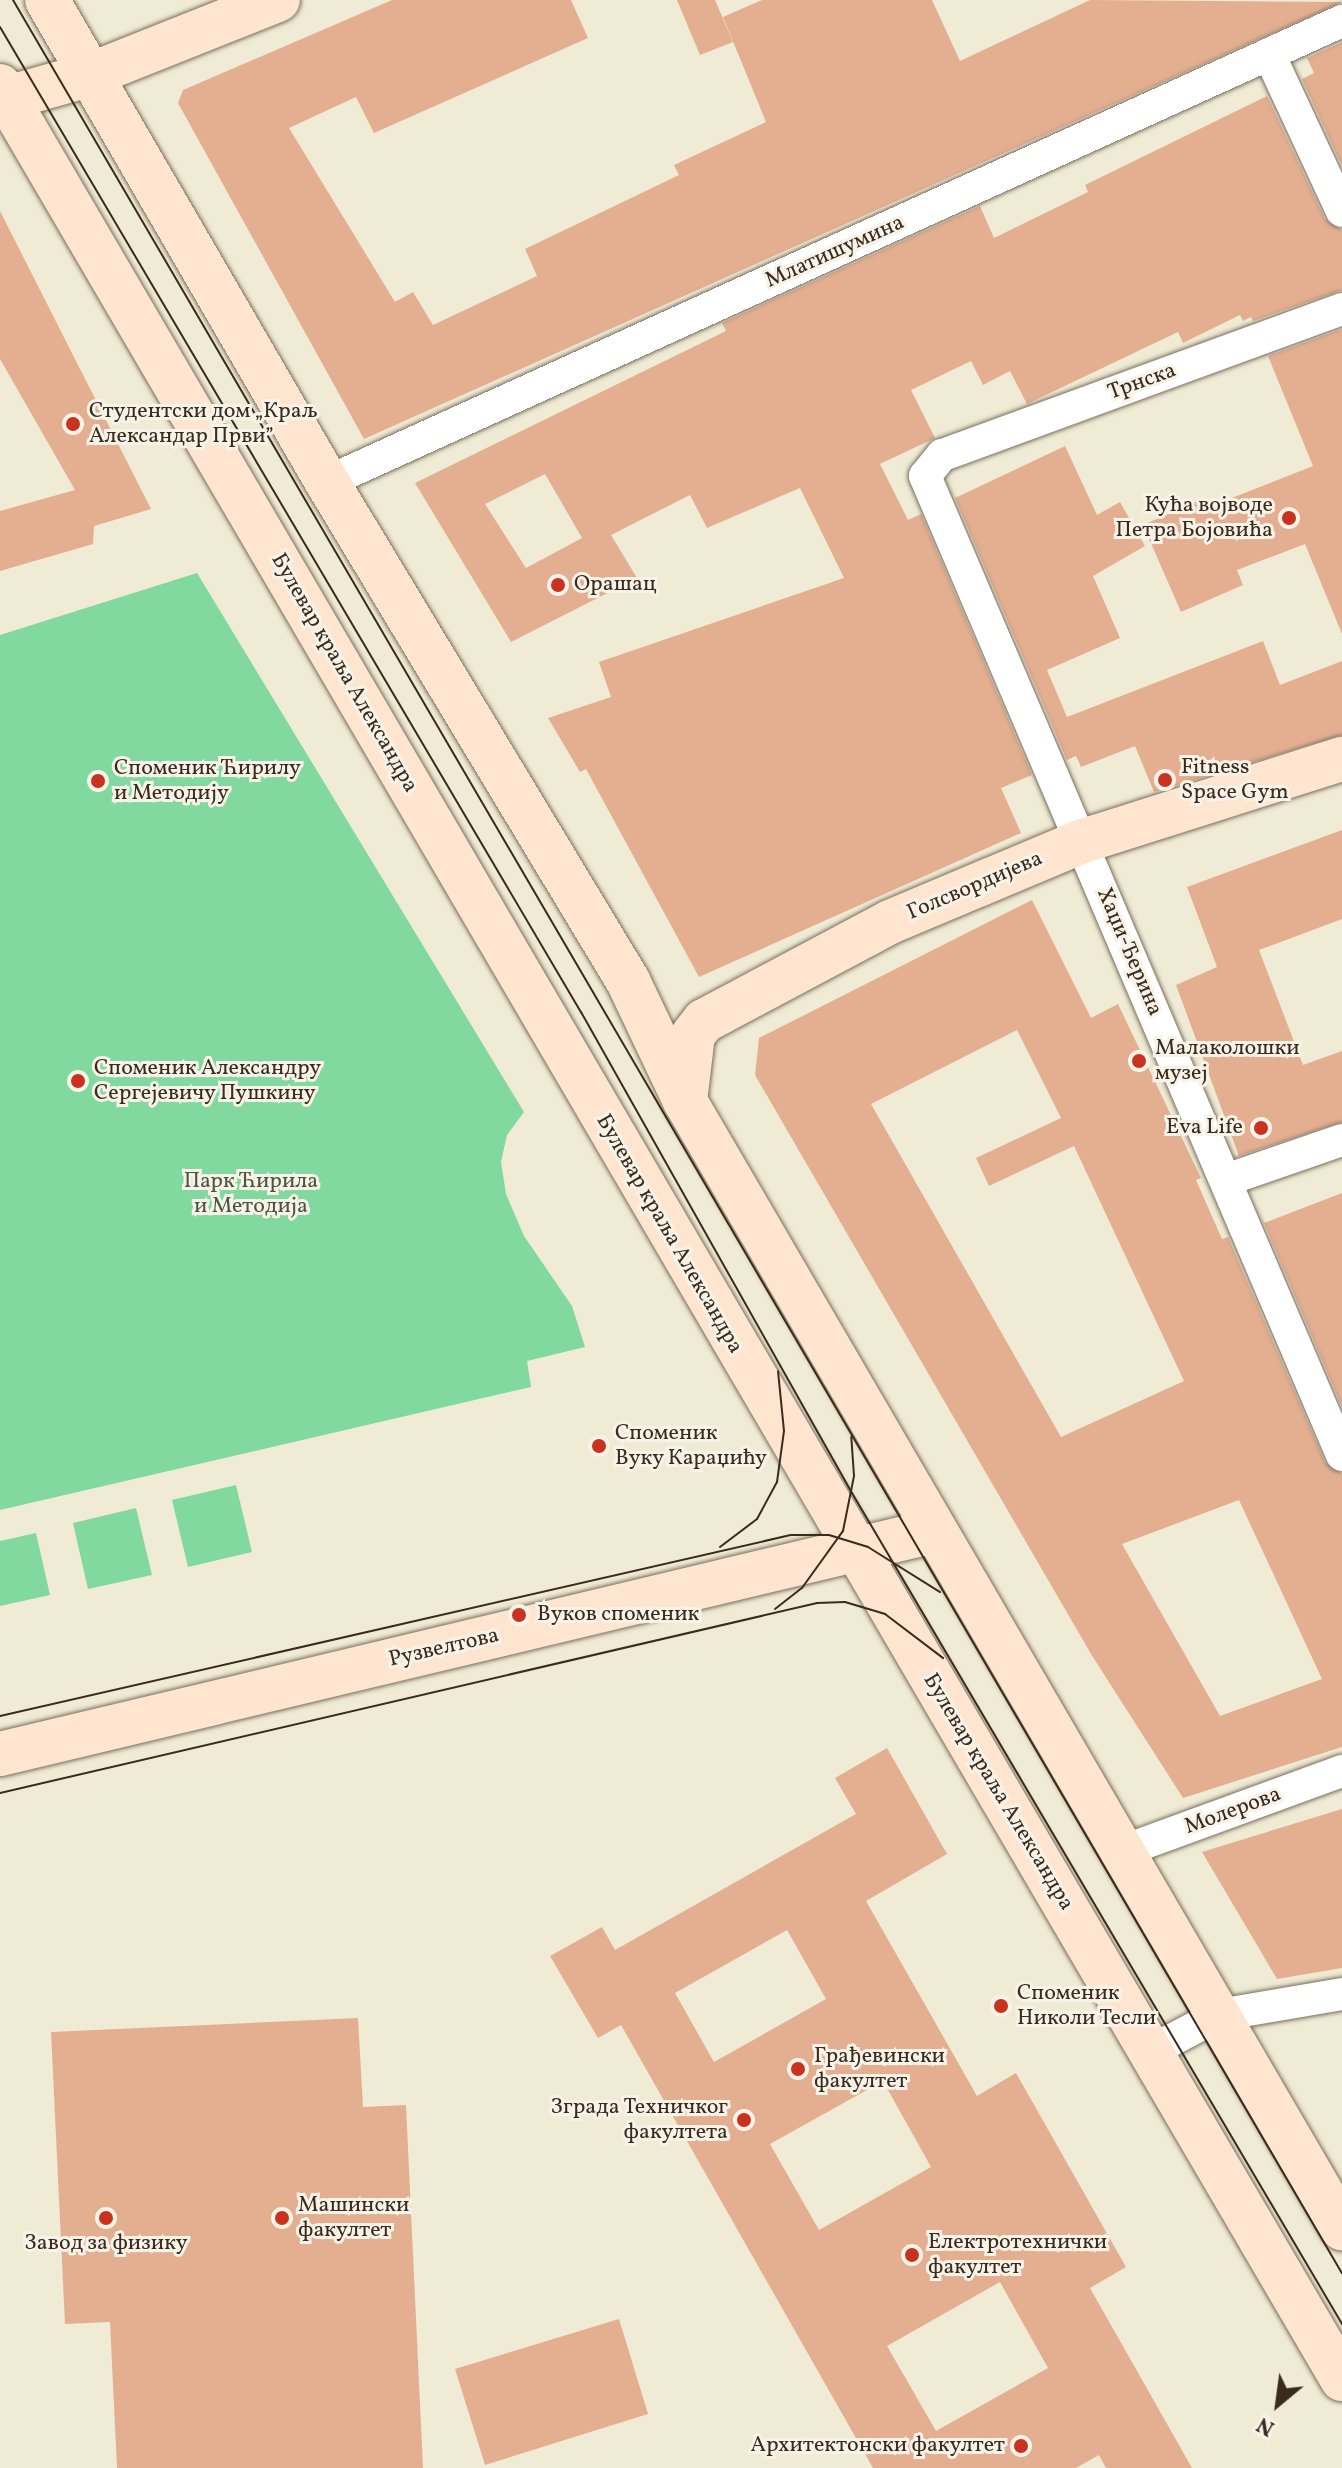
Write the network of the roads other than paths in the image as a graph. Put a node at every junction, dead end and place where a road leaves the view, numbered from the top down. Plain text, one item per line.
1 (47, 0) edge
2 (278, 0) edge
3 (1342, 21) edge
4 (1269, 54) junction
5 (92, 74) junction
6 (6, 108) edge
7 (1342, 211) edge
8 (1342, 309) edge
9 (942, 455) joint
10 (327, 482) junction
11 (1342, 759) edge
12 (1083, 841) junction
13 (685, 1101) junction
14 (1342, 1140) edge
15 (1226, 1180) junction
16 (1342, 1455) edge
17 (934, 1531) junction
18 (855, 1550) junction
19 (9, 1759) edge
20 (1342, 1771) edge
21 (1123, 1851) junction
22 (1342, 1994) edge
23 (1219, 2015) junction
24 (1151, 2051) junction
25 (1342, 2228) edge
26 (1342, 2379) edge

1 - 5 main road
2 - 5 main road
3 - 4 street, Млатишумина
4 - 7 street
4 - 10 street, Млатишумина
5 - 6 main road
5 - 10 main road
6 - 18 main road, Булевар краља Александра
8 - 9 street, Трнска
9 - 12 street, Хаџи-Ђерина
10 - 13 main road
11 - 12 main road, Голсвордијева
12 - 13 main road, Голсвордијева
12 - 15 street, Хаџи-Ђерина
13 - 17 main road
14 - 15 street
15 - 16 street, Хаџи-Ђерина
17 - 18 main road, Рузвелтова
17 - 21 main road
18 - 19 main road, Рузвелтова
18 - 24 main road, Булевар краља Александра
20 - 21 street, Молерова
21 - 23 main road
22 - 23 street
23 - 24 street
23 - 25 main road
24 - 26 main road, Булевар краља Александра

